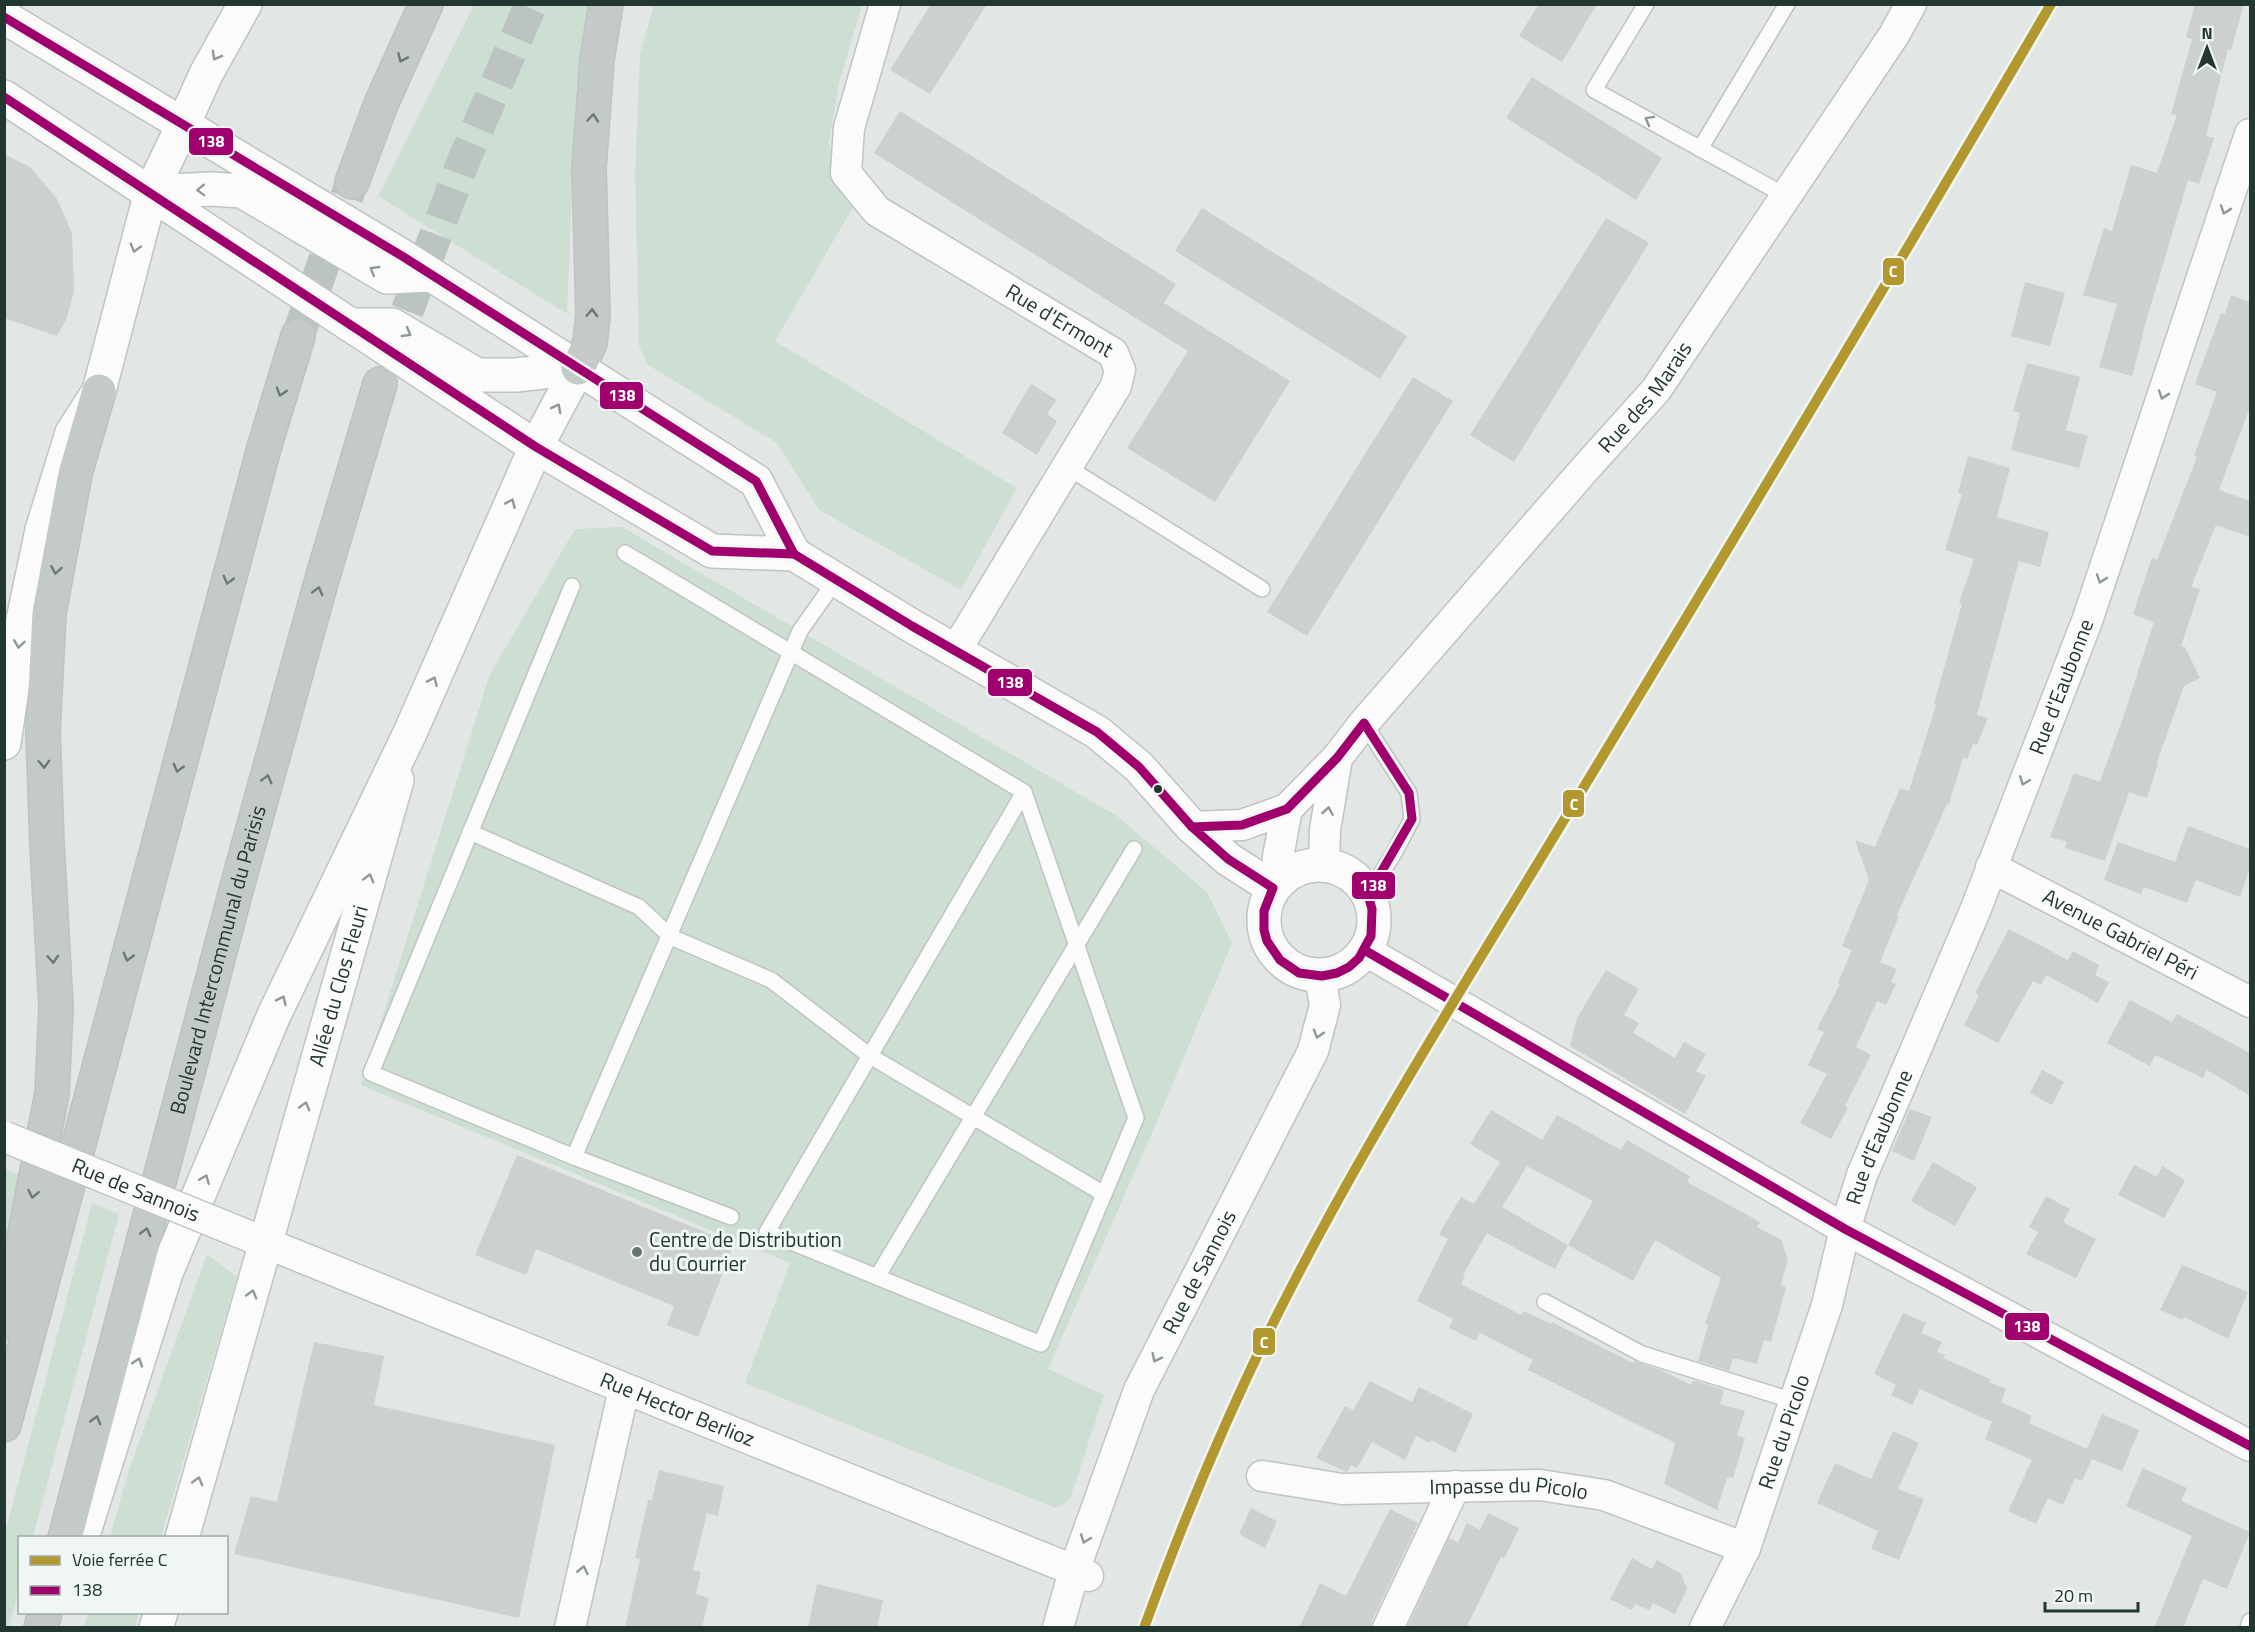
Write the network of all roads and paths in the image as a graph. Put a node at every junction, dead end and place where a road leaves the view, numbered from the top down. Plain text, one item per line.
1 (245, 4) edge
2 (426, 4) edge
3 (606, 4) edge
4 (885, 4) edge
5 (1646, 4) edge
6 (1787, 4) edge
7 (1911, 4) edge
8 (4, 17) edge
9 (4, 97) edge
10 (183, 125) junction
11 (2250, 134) edge
12 (1700, 149) junction
13 (2245, 171) edge
14 (352, 182) tunnel mouth
15 (151, 192) junction
16 (1786, 196) junction
17 (431, 275) junction
18 (350, 325) junction
19 (298, 336) tunnel mouth
20 (578, 368) junction
21 (380, 384) tunnel mouth
22 (99, 391) junction
23 (536, 447) junction
24 (1067, 467) junction
25 (625, 553) dead end
26 (794, 554) junction
27 (836, 580) junction
28 (572, 586) dead end
29 (1262, 590) dead end
30 (956, 650) junction
31 (792, 653) junction
32 (1364, 723) junction
33 (410, 735) junction
34 (4, 743) edge
35 (1337, 758) junction
36 (1024, 792) junction
37 (1287, 809) junction
38 (1192, 827) junction
39 (470, 832) junction
40 (1134, 849) dead end
41 (1324, 865) junction
42 (1991, 867) junction
43 (1275, 886) junction
44 (1368, 895) junction
45 (670, 937) junction
46 (1077, 946) junction
47 (1377, 958) junction
48 (1320, 976) junction
49 (2250, 1002) edge
50 (870, 1056) junction
51 (974, 1117) junction
52 (4, 1137) edge
53 (574, 1157) junction
54 (1104, 1194) junction
55 (731, 1217) dead end
56 (1845, 1229) junction
57 (266, 1244) junction
58 (877, 1277) junction
59 (1545, 1302) dead end
60 (4, 1323) edge
61 (624, 1389) junction
62 (1794, 1401) junction
63 (4, 1425) edge
64 (2250, 1446) edge
65 (1262, 1476) dead end
66 (1455, 1486) junction
67 (66, 1536) edge
68 (83, 1536) edge
69 (183, 1536) edge
70 (1745, 1548) junction
71 (1081, 1574) junction
72 (2250, 1621) edge
73 (570, 1628) edge
74 (1058, 1628) edge
75 (1388, 1628) edge
76 (1704, 1628) edge
77 (2248, 1628) edge

1 -> 10 main road
2 -> 14 highway
20 -> 3 highway
4 - 24 street, Rue d'Ermont
12 -> 5 lane
6 - 12 lane
7 - 16 street, Rue des Marais
8 - 10 main road
9 - 15 main road
10 - 15 main road
10 - 17 main road
11 - 13 street, Rue d'Eaubonne
12 - 16 lane
13 -> 42 street, Rue d'Eaubonne
17 -> 15 main road
15 - 18 main road
15 -> 22 main road
16 - 32 street, Rue des Marais
17 - 20 main road
18 -> 20 main road
18 - 23 main road
19 -> 63 highway
23 -> 20 main road, Allée du Clos Fleuri
20 - 26 main road
67 -> 21 highway, Boulevard Intercommunal du Parisis
22 -> 34 main road
22 -> 60 highway
23 - 26 main road
33 -> 23 main road, Allée du Clos Fleuri
24 - 29 lane
24 - 30 street, Rue d'Ermont
25 - 31 lane
26 - 27 main road
27 - 30 main road
27 - 31 lane
28 - 39 lane
30 - 38 main road
31 - 36 lane
31 - 45 lane
32 - 35 street, Rue des Marais
32 - 44 lane
57 -> 33 main road, Allée du Clos Fleuri
68 -> 33 main road
35 - 37 street, Rue des Marais
41 -> 35 street, Rue des Marais
36 - 46 lane
36 - 50 lane
37 - 38 street, Rue des Marais
37 - 43 street
38 - 43 main road
39 - 45 lane
39 - 53 lane
40 - 46 lane
41 - 43 main road
41 - 44 main road
42 - 49 street, Avenue Gabriel Péri
42 - 56 street, Rue d'Eaubonne
43 - 48 main road
44 - 47 main road
45 - 50 lane
45 - 53 lane
46 - 51 lane
46 - 54 lane
47 - 48 main road
47 - 56 street
48 -> 71 street, Rue de Sannois
50 - 51 lane
50 - 58 lane
51 - 54 lane
51 - 58 lane
52 - 57 street, Rue de Sannois, bridge
53 - 55 lane
54 - 58 lane
56 - 62 street, Rue du Picolo
56 - 64 street
57 - 61 street, Rue Hector Berlioz
69 -> 57 main road, Allée du Clos Fleuri
59 - 62 lane
61 - 71 street, Rue Hector Berlioz
73 -> 61 street
62 - 70 street, Rue du Picolo
65 - 66 street, Impasse du Picolo
66 - 70 street, Impasse du Picolo
66 - 75 street
70 - 76 street, Rue du Picolo
71 - 74 street, Rue de Sannois
72 - 77 lane

